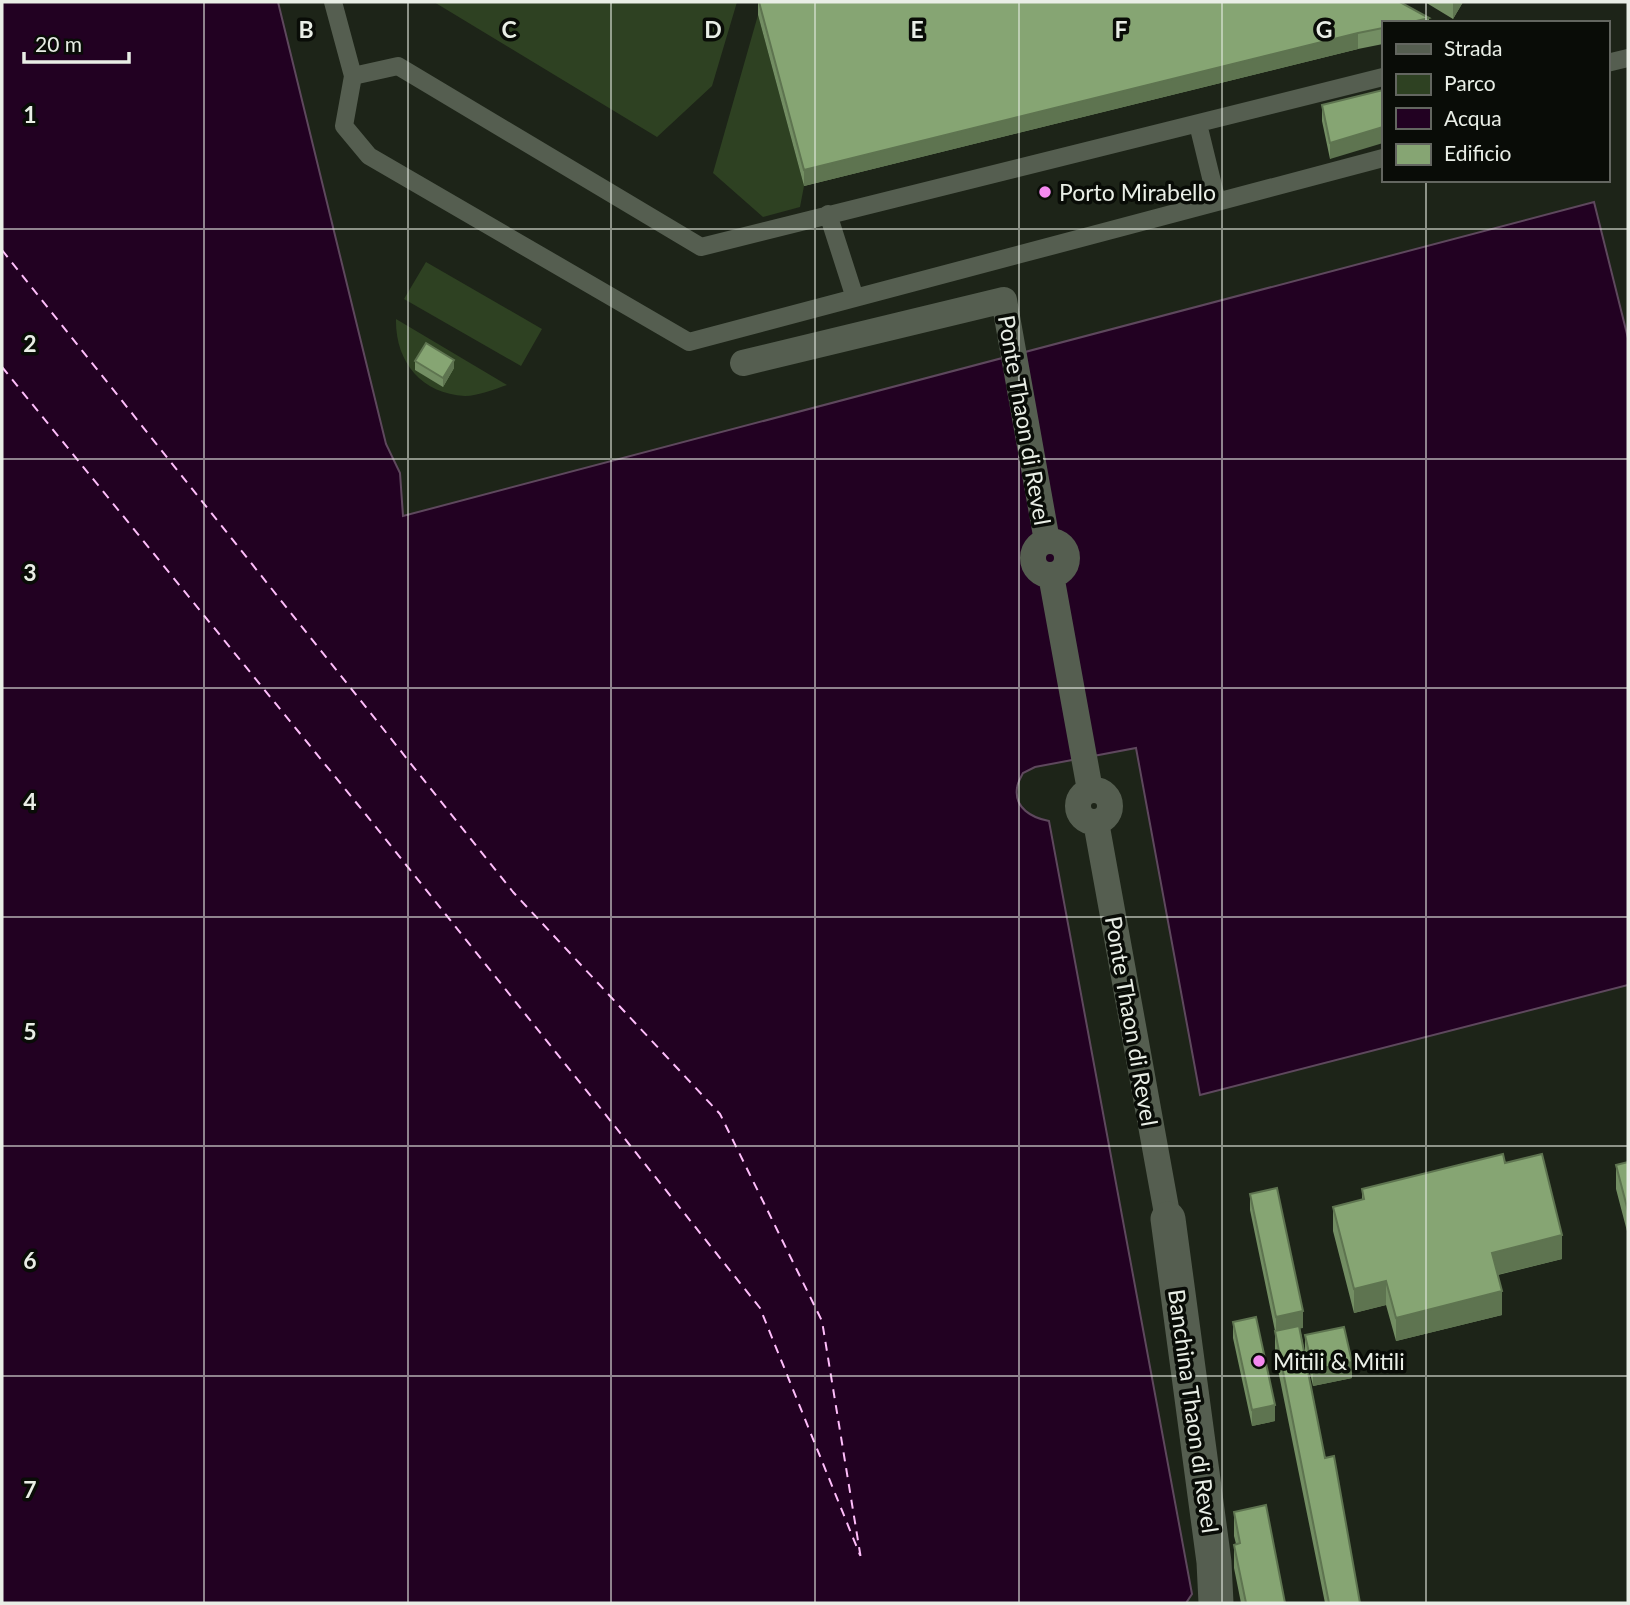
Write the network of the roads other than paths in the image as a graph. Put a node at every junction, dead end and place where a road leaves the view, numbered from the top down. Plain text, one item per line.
1 (333, 2) edge
2 (1628, 58) edge
3 (1609, 63) edge
4 (353, 76) junction
5 (1382, 77) edge
6 (1198, 124) junction
7 (1382, 158) edge
8 (1217, 202) junction
9 (828, 215) junction
10 (855, 298) junction
11 (743, 363) dead end
12 (1168, 1219) joint
13 (1216, 1603) edge

1 - 4 lane
2 - 3 lane
4 - 9 lane
4 - 10 lane
5 - 6 lane
6 - 8 lane
6 - 9 lane
7 - 8 lane
8 - 10 lane
9 - 10 lane
11 - 12 street, Ponte Thaon di Revel
12 - 13 street, Banchina Thaon di Revel

